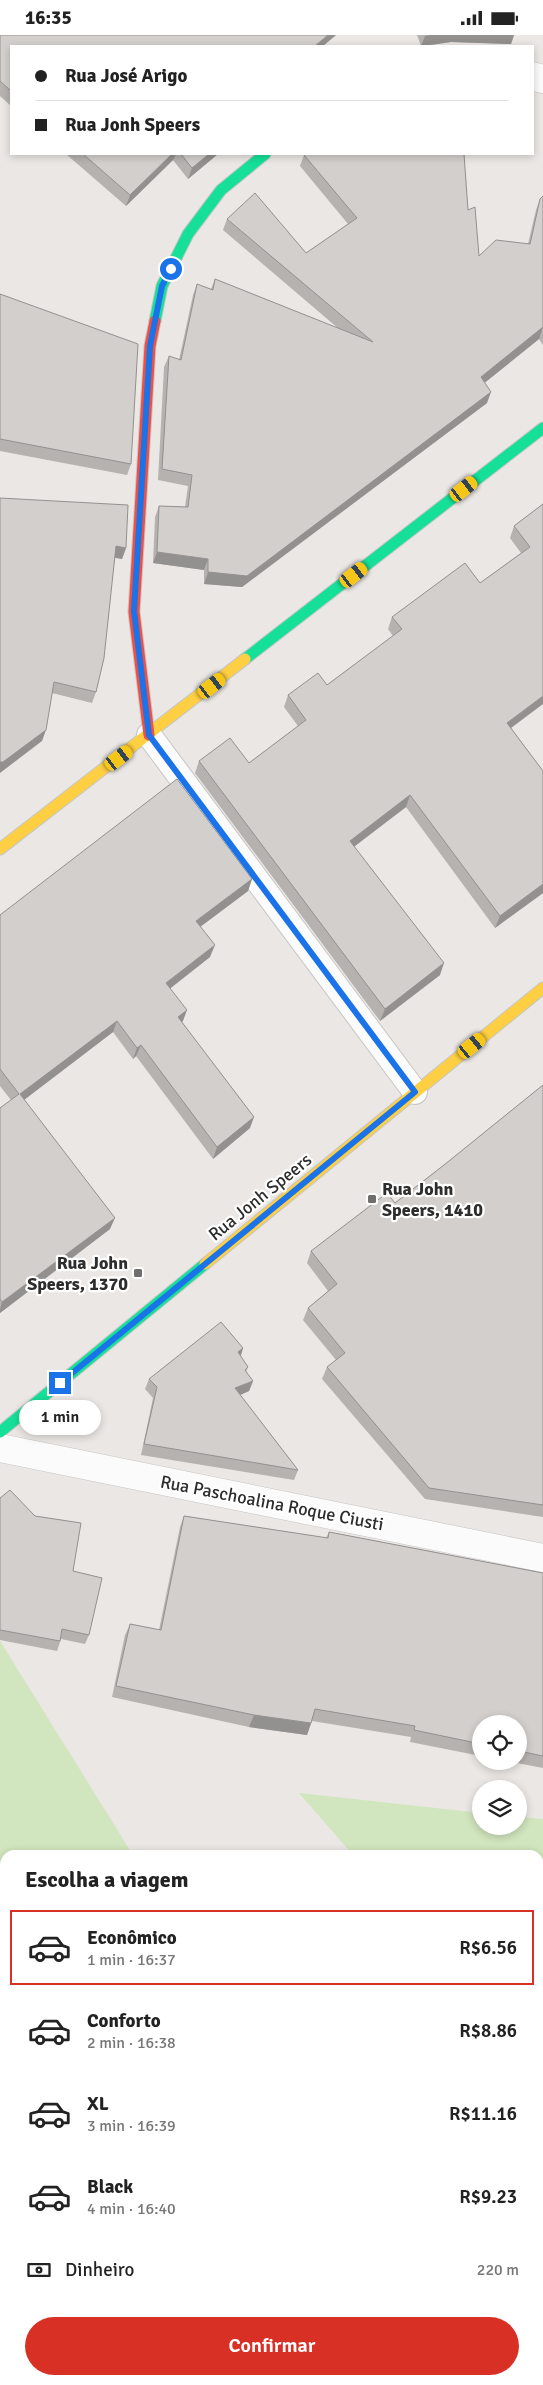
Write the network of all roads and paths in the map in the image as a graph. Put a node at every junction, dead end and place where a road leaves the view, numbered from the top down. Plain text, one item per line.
1 (264, 155) edge
2 (543, 428) edge
3 (149, 735) junction
4 (0, 849) edge
5 (543, 988) edge
6 (415, 1092) junction
7 (0, 1432) edge
8 (0, 1448) edge
9 (543, 1558) edge

1 - 3 street
2 - 3 street
3 - 4 street
3 - 6 lane
5 - 6 street, Rua Jonh Speers
6 - 7 street, Rua Jonh Speers
8 - 9 street, Rua Paschoalina Roque Ciusti

